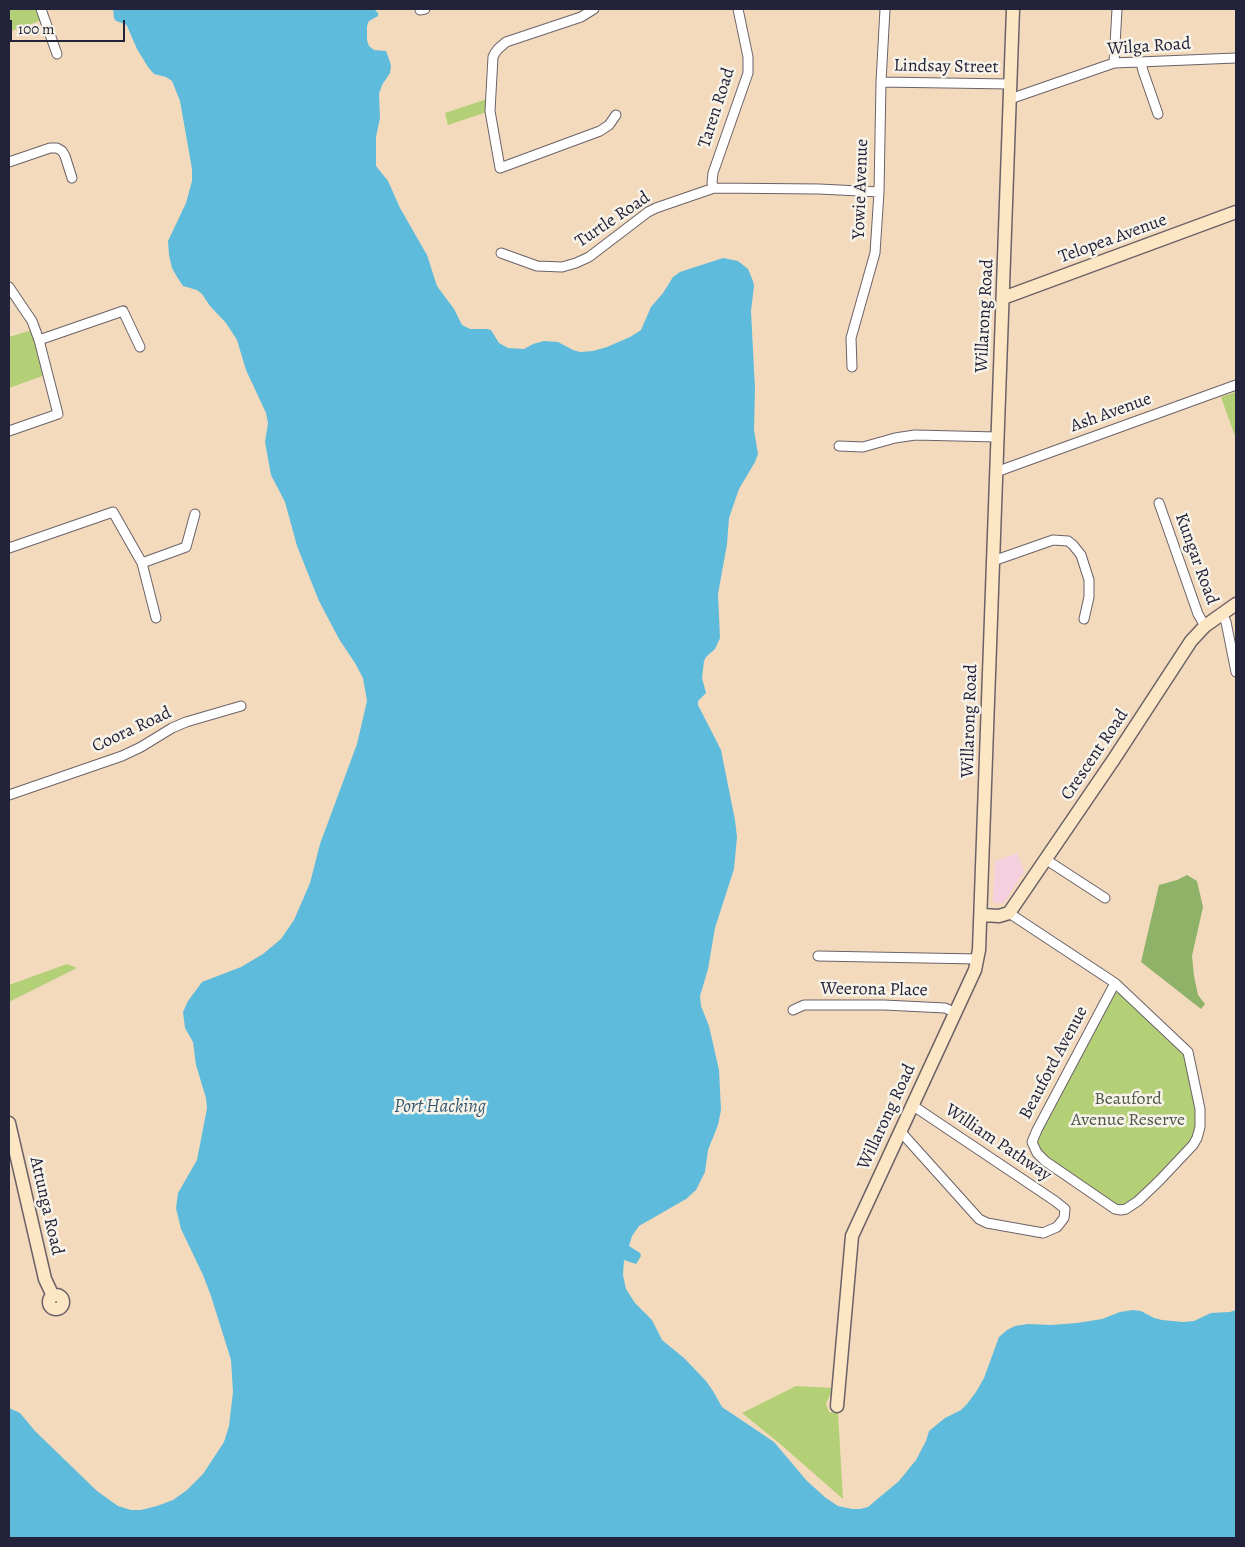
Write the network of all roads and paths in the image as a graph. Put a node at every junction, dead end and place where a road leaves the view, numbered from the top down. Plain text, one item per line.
1 (41, 9) edge
2 (594, 9) edge
3 (738, 9) edge
4 (886, 9) edge
5 (1013, 9) edge
6 (1117, 9) edge
7 (57, 54) dead end
8 (1236, 58) edge
9 (1142, 62) junction
10 (1114, 63) junction
11 (881, 82) junction
12 (1010, 84) junction
13 (1010, 99) junction
14 (1158, 114) dead end
15 (616, 115) dead end
16 (9, 162) edge
17 (72, 178) dead end
18 (714, 188) junction
19 (878, 192) junction
20 (1236, 212) edge
21 (501, 253) dead end
22 (9, 288) edge
23 (1003, 298) junction
24 (39, 340) junction
25 (140, 347) dead end
26 (852, 367) dead end
27 (1236, 385) edge
28 (9, 431) edge
29 (997, 437) junction
30 (839, 446) dead end
31 (996, 472) junction
32 (1159, 503) dead end
33 (195, 514) dead end
34 (9, 548) edge
35 (993, 561) junction
36 (142, 563) junction
37 (1236, 604) edge
38 (1222, 614) junction
39 (156, 618) dead end
40 (1084, 619) dead end
41 (1205, 626) junction
42 (1236, 672) edge
43 (241, 706) dead end
44 (9, 795) edge
45 (1046, 859) junction
46 (1105, 898) dead end
47 (1010, 913) junction
48 (982, 915) junction
49 (818, 956) dead end
50 (978, 959) junction
51 (1115, 983) junction
52 (793, 1010) dead end
53 (956, 1012) junction
54 (912, 1106) junction
55 (9, 1123) edge
56 (900, 1131) junction
57 (52, 1296) dead end
58 (837, 1406) dead end

1 - 7 street
2 - 15 street
3 - 18 street, Taren Road
4 - 11 street, Yowie Avenue
5 - 12 street, Willarong Road
6 - 10 street
8 - 9 street, Wilga Road
9 - 10 street, Wilga Road
9 - 14 street
10 - 13 street, Wilga Road
11 - 12 street, Lindsay Street
11 - 19 street, Yowie Avenue
12 - 13 street, Willarong Road
13 - 23 street, Willarong Road
16 - 17 street
18 - 19 street, Turtle Road
18 - 21 street, Turtle Road
19 - 26 street, Yowie Avenue
20 - 23 street, Telopea Avenue
22 - 24 street
23 - 29 street, Willarong Road
24 - 25 street
24 - 28 street
27 - 31 street, Ash Avenue
29 - 30 street
29 - 31 street, Willarong Road
31 - 35 street, Willarong Road
32 - 41 street, Kungar Road
33 - 36 street
34 - 36 street
35 - 40 street
35 - 48 street, Willarong Road
36 - 39 street
37 - 38 street, Crescent Road
38 - 41 street, Crescent Road
38 - 42 street
41 - 45 street, Crescent Road
43 - 44 street, Coora Road
45 - 46 street
45 - 47 street, Crescent Road
47 - 48 street
47 - 51 street, Beauford Avenue
48 - 50 street, Willarong Road
49 - 50 street
50 - 53 street, Willarong Road
51 - 51 street, Beauford Avenue
52 - 53 street, Weerona Place
53 - 54 street, Willarong Road
54 - 56 street, Willarong Road
54 - 56 street, William Pathway
55 - 57 street, Attunga Road
56 - 58 street, Willarong Road

